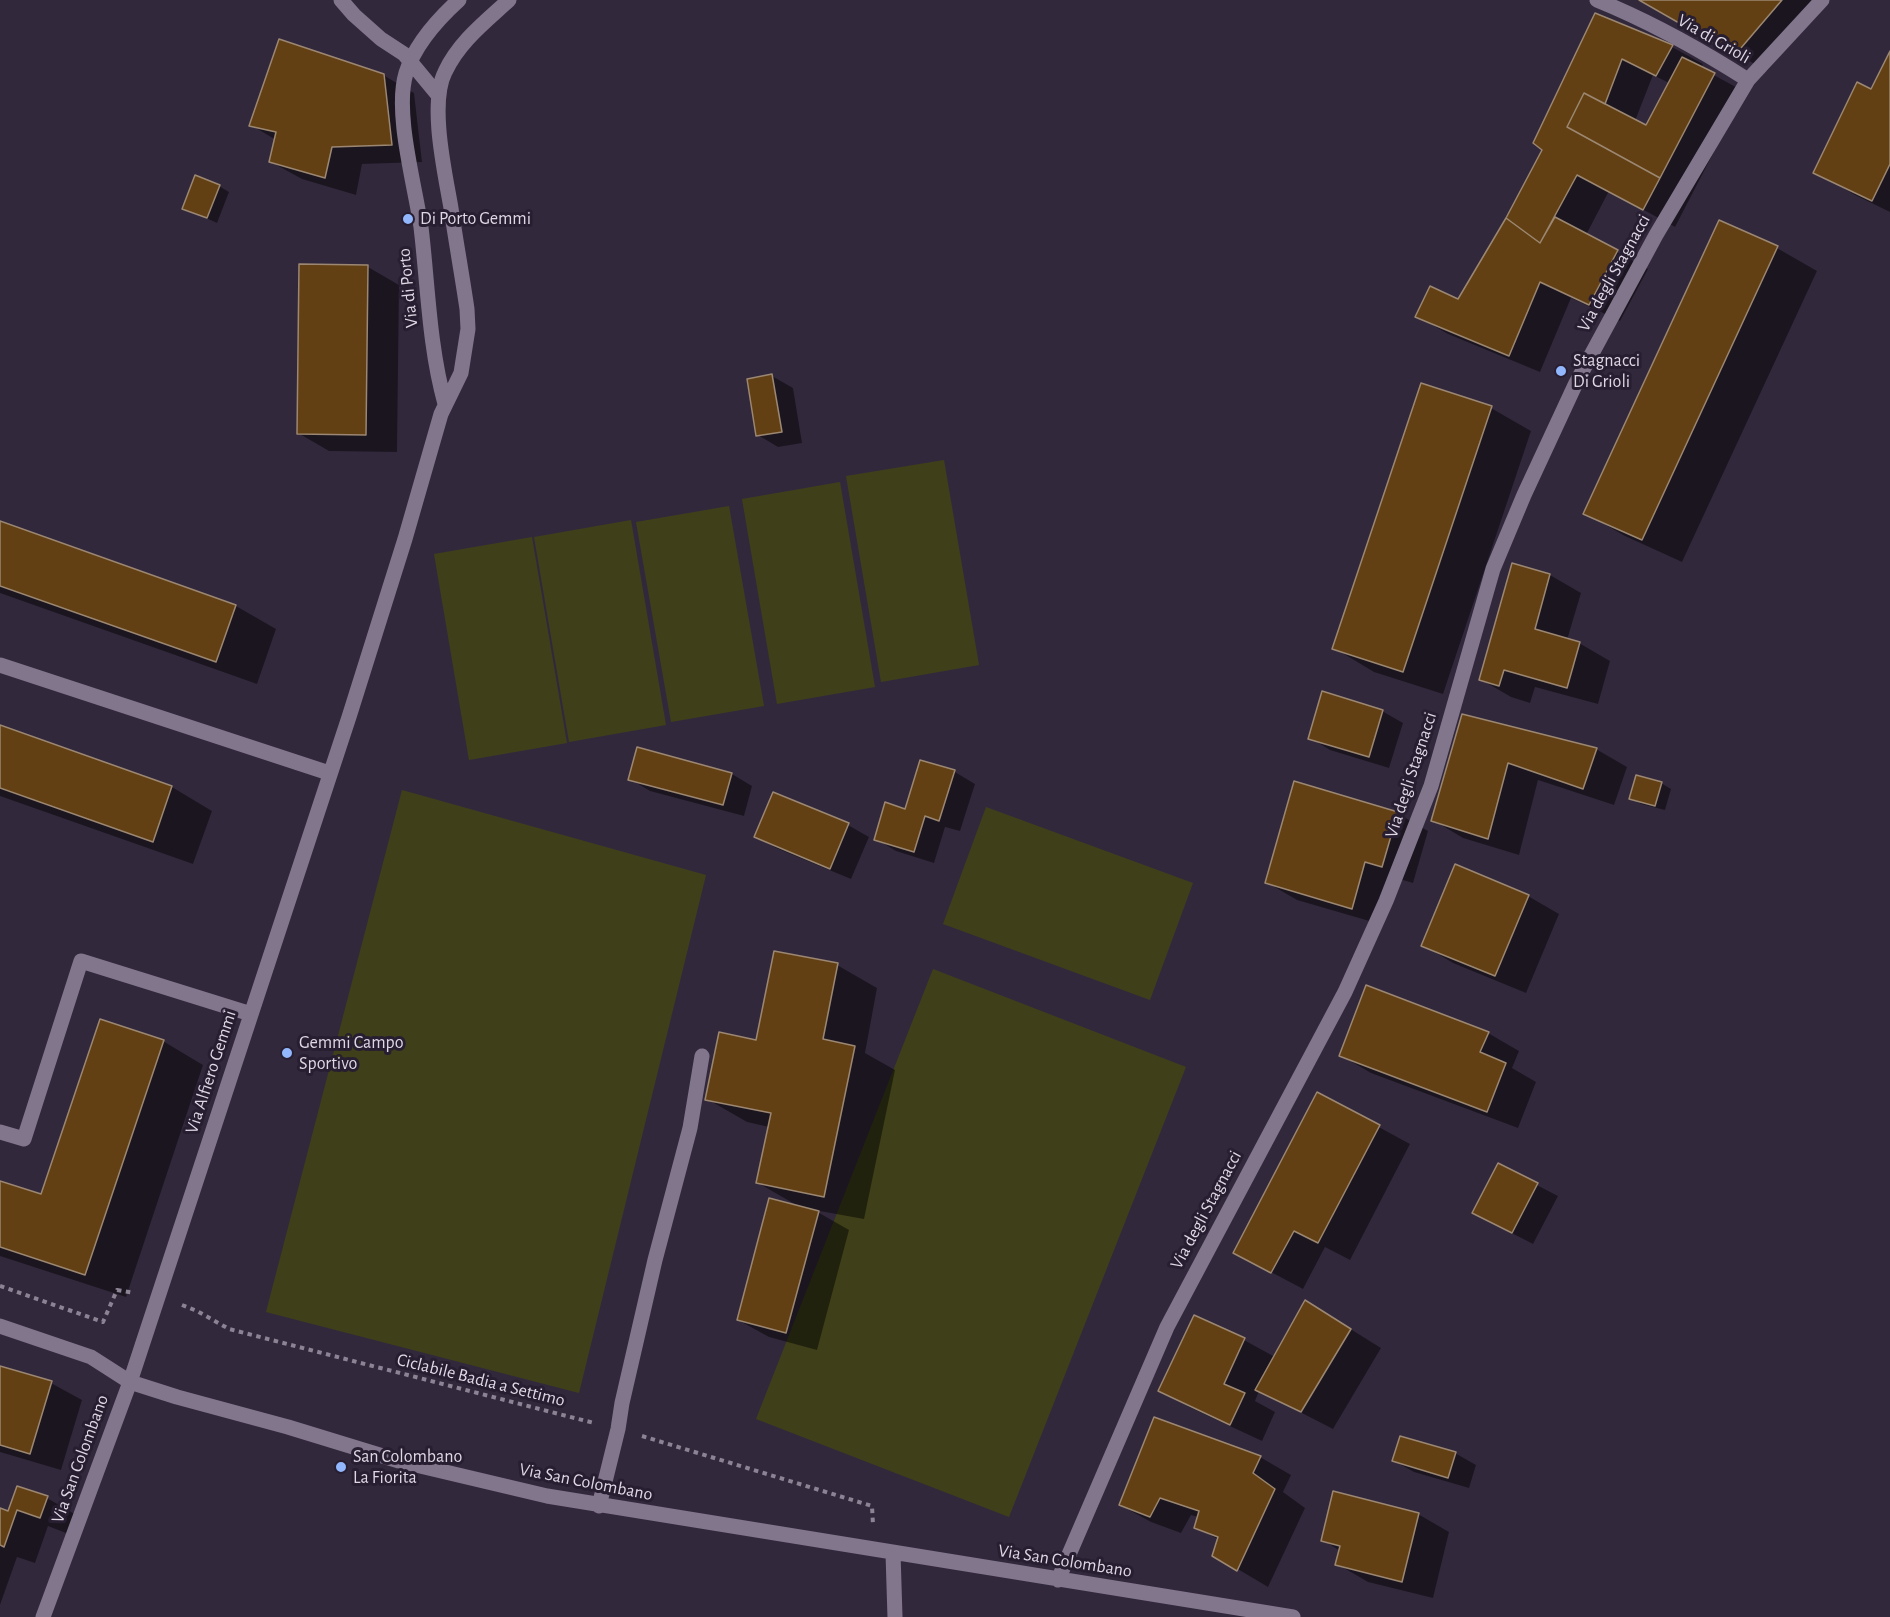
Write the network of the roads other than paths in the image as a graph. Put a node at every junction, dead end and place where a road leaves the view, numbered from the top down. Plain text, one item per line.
1 (341, 0) edge
2 (459, 0) edge
3 (509, 0) edge
4 (1597, 0) edge
5 (1822, 0) edge
6 (411, 61) junction
7 (1748, 81) junction
8 (438, 95) junction
9 (445, 404) junction
10 (405, 539) joint
11 (0, 664) edge
12 (329, 773) junction
13 (251, 1014) junction
14 (702, 1056) dead end
15 (0, 1132) edge
16 (0, 1326) edge
17 (130, 1382) junction
18 (599, 1506) junction
19 (893, 1553) junction
20 (1058, 1580) junction
21 (43, 1617) edge
22 (895, 1617) edge
23 (1293, 1617) edge

1 - 6 street
2 - 6 street, Via di Porto
3 - 8 street, Via di Porto
4 - 7 street, Via di Grioli
5 - 7 street, Via degli Stagnacci
6 - 8 street
6 - 9 street, Via di Porto
7 - 20 street, Via degli Stagnacci
8 - 9 street, Via di Porto
9 - 10 street, Via di Porto
10 - 12 street, Via Alfiero Gemmi
11 - 12 street
12 - 13 street, Via Alfiero Gemmi
13 - 15 street
13 - 17 street, Via Alfiero Gemmi
14 - 18 street
16 - 17 street
17 - 18 street, Via San Colombano
17 - 21 street, Via San Colombano
18 - 19 street, Via San Colombano
19 - 20 street, Via San Colombano
19 - 22 street
20 - 23 street, Via San Colombano

